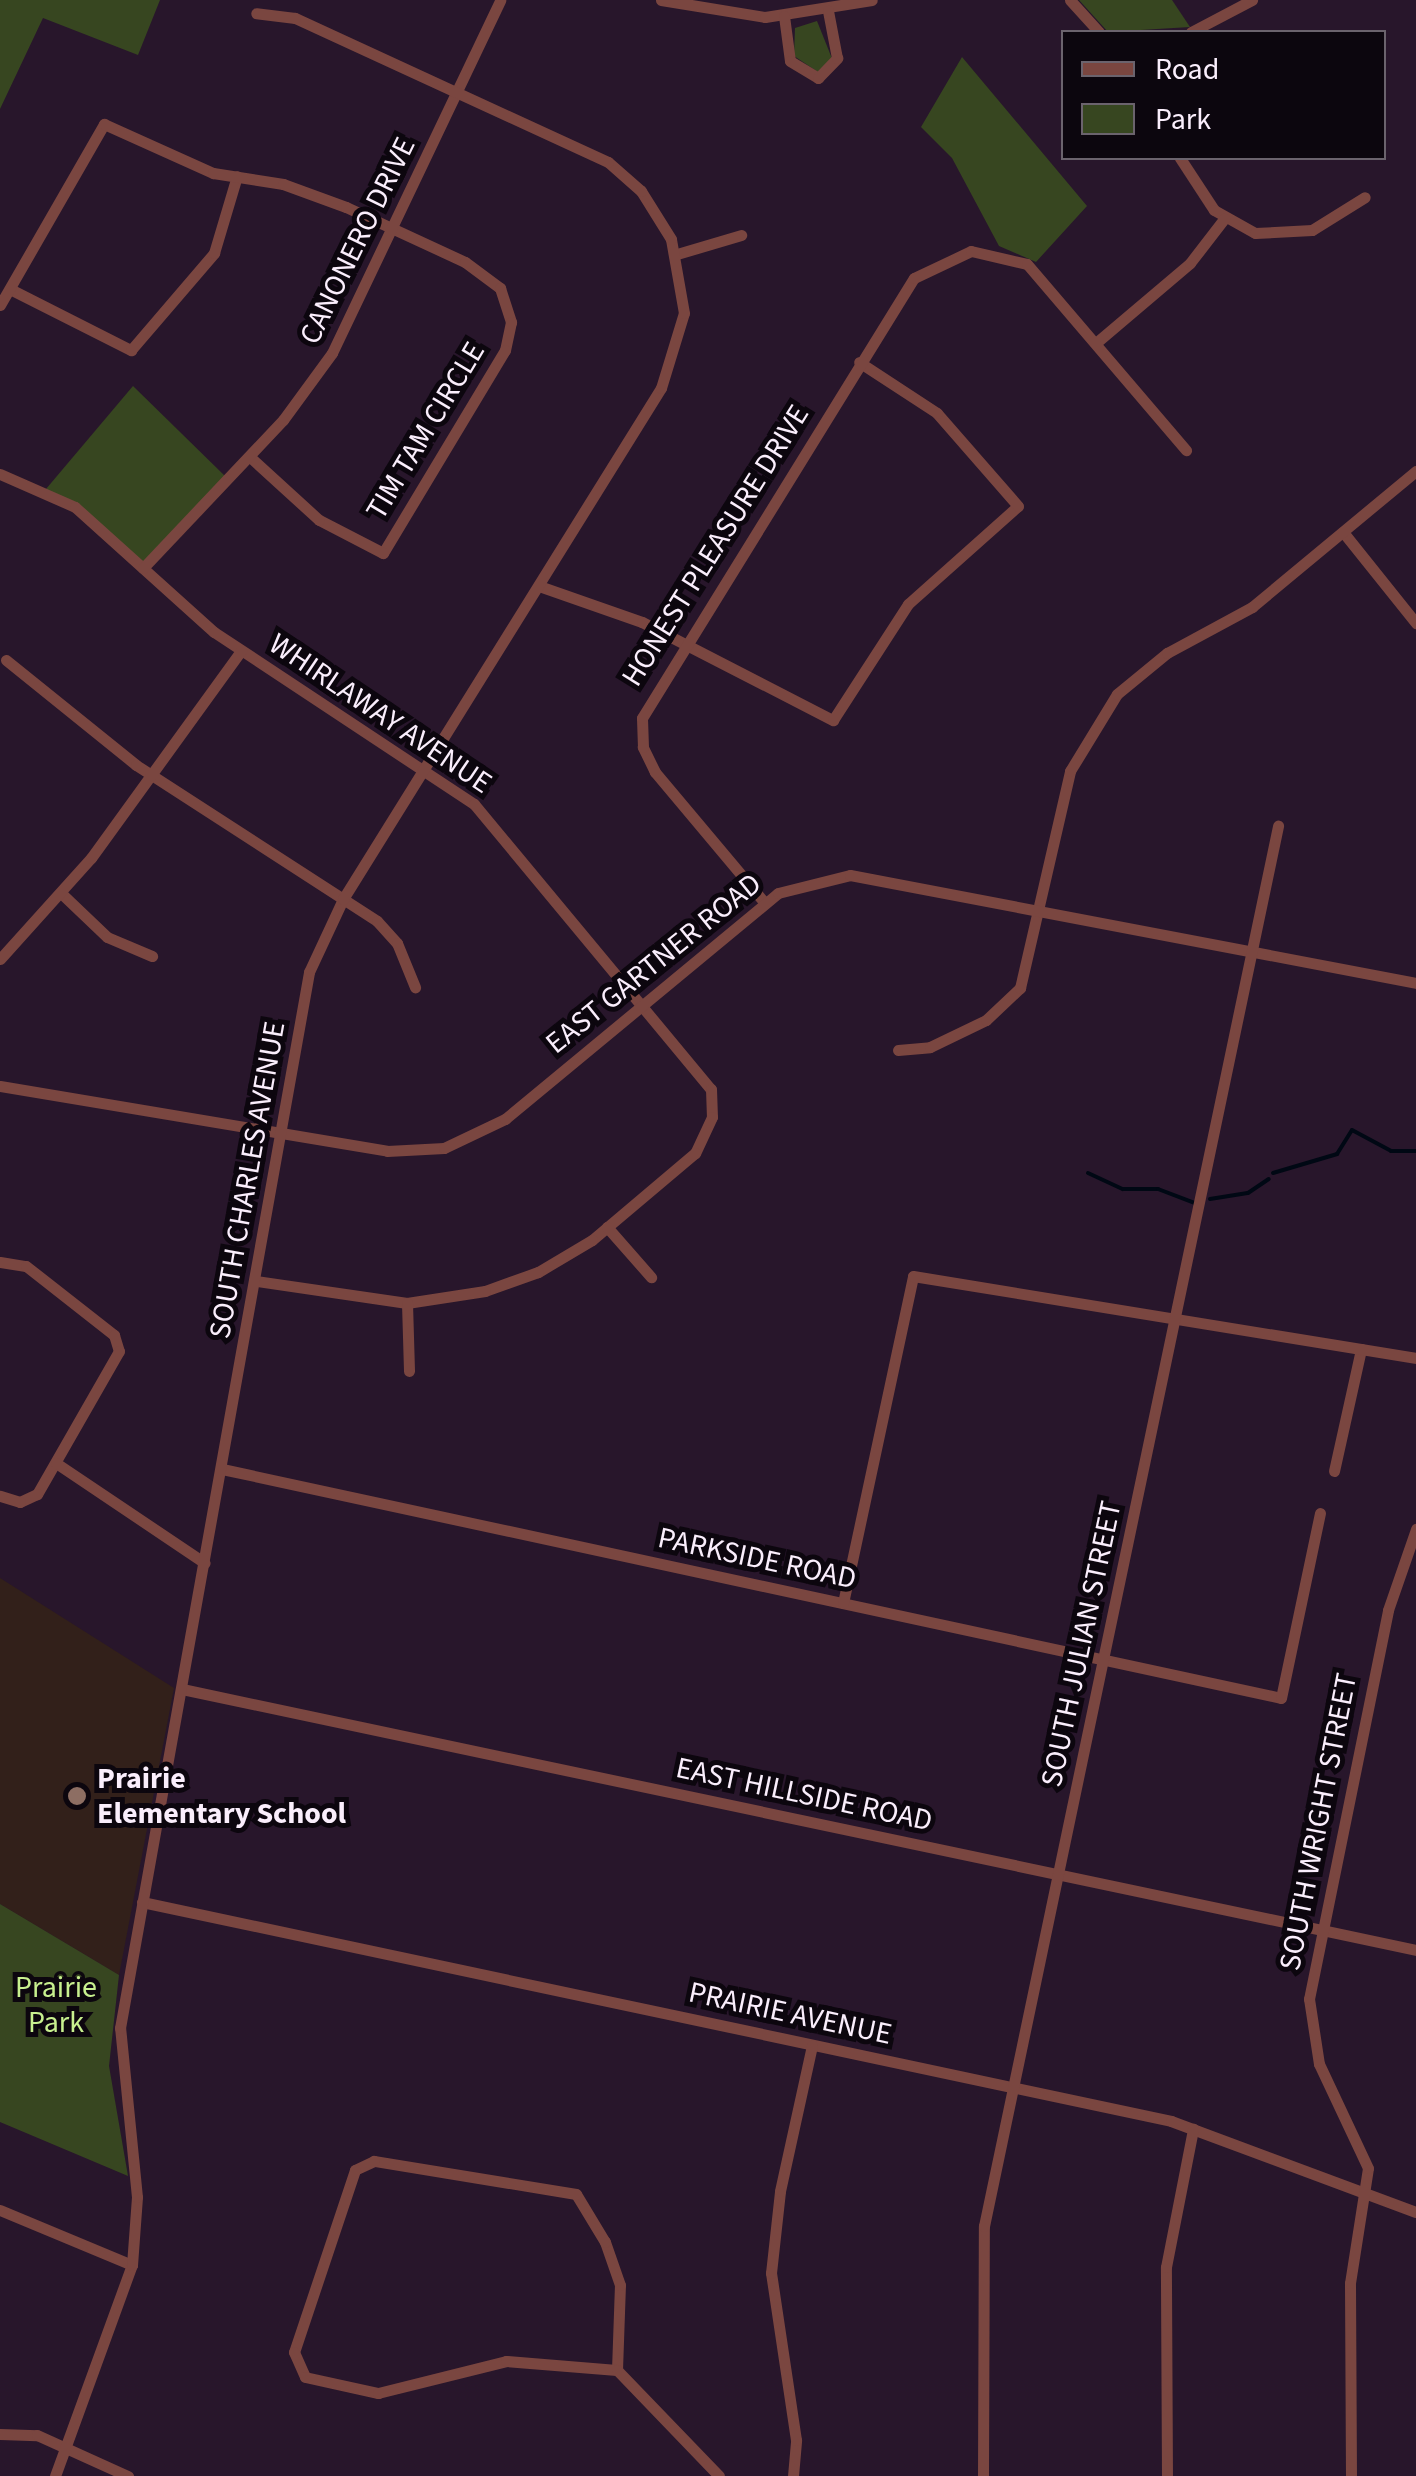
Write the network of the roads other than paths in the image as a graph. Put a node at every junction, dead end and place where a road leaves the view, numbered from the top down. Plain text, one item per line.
1 (500, 0) edge
2 (661, 0) edge
3 (872, 0) edge
4 (1070, 0) edge
5 (1252, 0) edge
6 (828, 11) junction
7 (256, 13) dead end
8 (784, 16) junction
9 (1096, 30) edge
10 (1195, 30) edge
11 (458, 92) junction
12 (1181, 160) edge
13 (237, 176) junction
14 (1365, 197) dead end
15 (1224, 218) junction
16 (395, 229) junction
17 (741, 234) dead end
18 (677, 254) junction
19 (10, 289) junction
20 (0, 305) edge
21 (1097, 342) junction
22 (859, 362) junction
23 (1186, 450) dead end
24 (250, 457) junction
25 (1416, 471) edge
26 (0, 474) edge
27 (1343, 532) junction
28 (143, 568) junction
29 (538, 586) junction
30 (1416, 623) edge
31 (684, 645) junction
32 (241, 651) junction
33 (6, 660) dead end
34 (425, 771) junction
35 (152, 775) junction
36 (1278, 826) dead end
37 (62, 894) junction
38 (343, 898) junction
39 (764, 902) junction
40 (1041, 906) junction
41 (1253, 950) junction
42 (152, 956) dead end
43 (0, 959) edge
44 (1416, 983) edge
45 (415, 987) dead end
46 (645, 1002) junction
47 (898, 1050) dead end
48 (0, 1086) edge
49 (281, 1134) junction
50 (607, 1227) junction
51 (0, 1262) edge
52 (651, 1277) dead end
53 (256, 1282) junction
54 (407, 1303) junction
55 (1177, 1319) junction
56 (1360, 1349) junction
57 (1416, 1358) edge
58 (409, 1372) dead end
59 (56, 1463) junction
60 (222, 1469) junction
61 (1334, 1472) dead end
62 (0, 1496) edge
63 (1320, 1514) dead end
64 (1416, 1529) edge
65 (205, 1563) junction
66 (843, 1603) junction
67 (1104, 1660) junction
68 (182, 1688) junction
69 (1060, 1875) junction
70 (142, 1902) junction
71 (1320, 1928) junction
72 (1416, 1950) edge
73 (812, 2045) junction
74 (1014, 2088) junction
75 (1193, 2129) junction
76 (1367, 2193) junction
77 (0, 2210) edge
78 (1416, 2212) edge
79 (132, 2265) junction
80 (617, 2370) junction
81 (0, 2434) edge
82 (68, 2446) junction
83 (55, 2476) edge
84 (128, 2476) edge
85 (719, 2476) edge
86 (792, 2476) edge
87 (983, 2476) edge
88 (1167, 2476) edge
89 (1351, 2476) edge

1 - 11 street, CANONERO DRIVE
2 - 8 street
3 - 6 street
4 - 9 street
5 - 10 street
6 - 8 street
6 - 8 street
7 - 11 street, SOUTH CHARLES AVENUE
11 - 16 street, CANONERO DRIVE
11 - 18 street, SOUTH CHARLES AVENUE
12 - 15 street
13 - 16 street
13 - 19 street
13 - 19 street
14 - 15 street
15 - 21 street
16 - 24 street, CANONERO DRIVE
16 - 24 street, TIM TAM CIRCLE
17 - 18 street
18 - 29 street, SOUTH CHARLES AVENUE
19 - 20 street
21 - 22 street, HONEST PLEASURE DRIVE
21 - 23 street
22 - 31 street, HONEST PLEASURE DRIVE
22 - 31 street
24 - 28 street, CANONERO DRIVE
25 - 27 street
26 - 28 street, WHIRLAWAY AVENUE
27 - 30 street
27 - 40 street
28 - 32 street, WHIRLAWAY AVENUE
29 - 31 street
29 - 34 street, SOUTH CHARLES AVENUE
31 - 39 street, HONEST PLEASURE DRIVE
32 - 34 street, WHIRLAWAY AVENUE
32 - 35 street
33 - 35 street
34 - 38 street, SOUTH CHARLES AVENUE
34 - 46 street, WHIRLAWAY AVENUE
35 - 37 street
35 - 38 street
36 - 41 street, SOUTH JULIAN STREET
37 - 42 street
37 - 43 street
38 - 45 street
38 - 49 street, SOUTH CHARLES AVENUE
39 - 40 street, EAST GARTNER ROAD
39 - 46 street, EAST GARTNER ROAD
40 - 41 street, EAST GARTNER ROAD
40 - 47 street
41 - 44 street, EAST GARTNER ROAD
41 - 55 street, SOUTH JULIAN STREET
46 - 49 street, EAST GARTNER ROAD
46 - 50 street, WHIRLAWAY AVENUE
48 - 49 street, EAST GARTNER ROAD
49 - 53 street, SOUTH CHARLES AVENUE
50 - 52 street
50 - 54 street, WHIRLAWAY AVENUE
51 - 59 street
53 - 54 street, WHIRLAWAY AVENUE
53 - 60 street, SOUTH CHARLES AVENUE
54 - 58 street
55 - 56 street
55 - 66 street
55 - 67 street, SOUTH JULIAN STREET
56 - 57 street
56 - 61 street
59 - 62 street
59 - 65 street
60 - 65 street, SOUTH CHARLES AVENUE
60 - 66 street, PARKSIDE ROAD
63 - 67 street, PARKSIDE ROAD
64 - 71 street, SOUTH WRIGHT STREET
65 - 68 street, SOUTH CHARLES AVENUE
66 - 67 street, PARKSIDE ROAD
67 - 69 street, SOUTH JULIAN STREET
68 - 69 street, EAST HILLSIDE ROAD
68 - 70 street, SOUTH CHARLES AVENUE
69 - 71 street, EAST HILLSIDE ROAD
69 - 74 street, SOUTH JULIAN STREET
70 - 73 street, PRAIRIE AVENUE
70 - 79 street, SOUTH CHARLES AVENUE
71 - 72 street, EAST HILLSIDE ROAD
71 - 76 street, SOUTH WRIGHT STREET
73 - 74 street, PRAIRIE AVENUE
73 - 86 street
74 - 75 street, PRAIRIE AVENUE
74 - 87 street, SOUTH JULIAN STREET
75 - 76 street, PRAIRIE AVENUE
75 - 88 street
76 - 78 street, PRAIRIE AVENUE
76 - 89 street, SOUTH WRIGHT STREET
77 - 79 street
79 - 82 street, SOUTH CHARLES AVENUE
80 - 80 street
80 - 85 street
81 - 82 street
82 - 83 street, SOUTH CHARLES AVENUE
82 - 84 street

